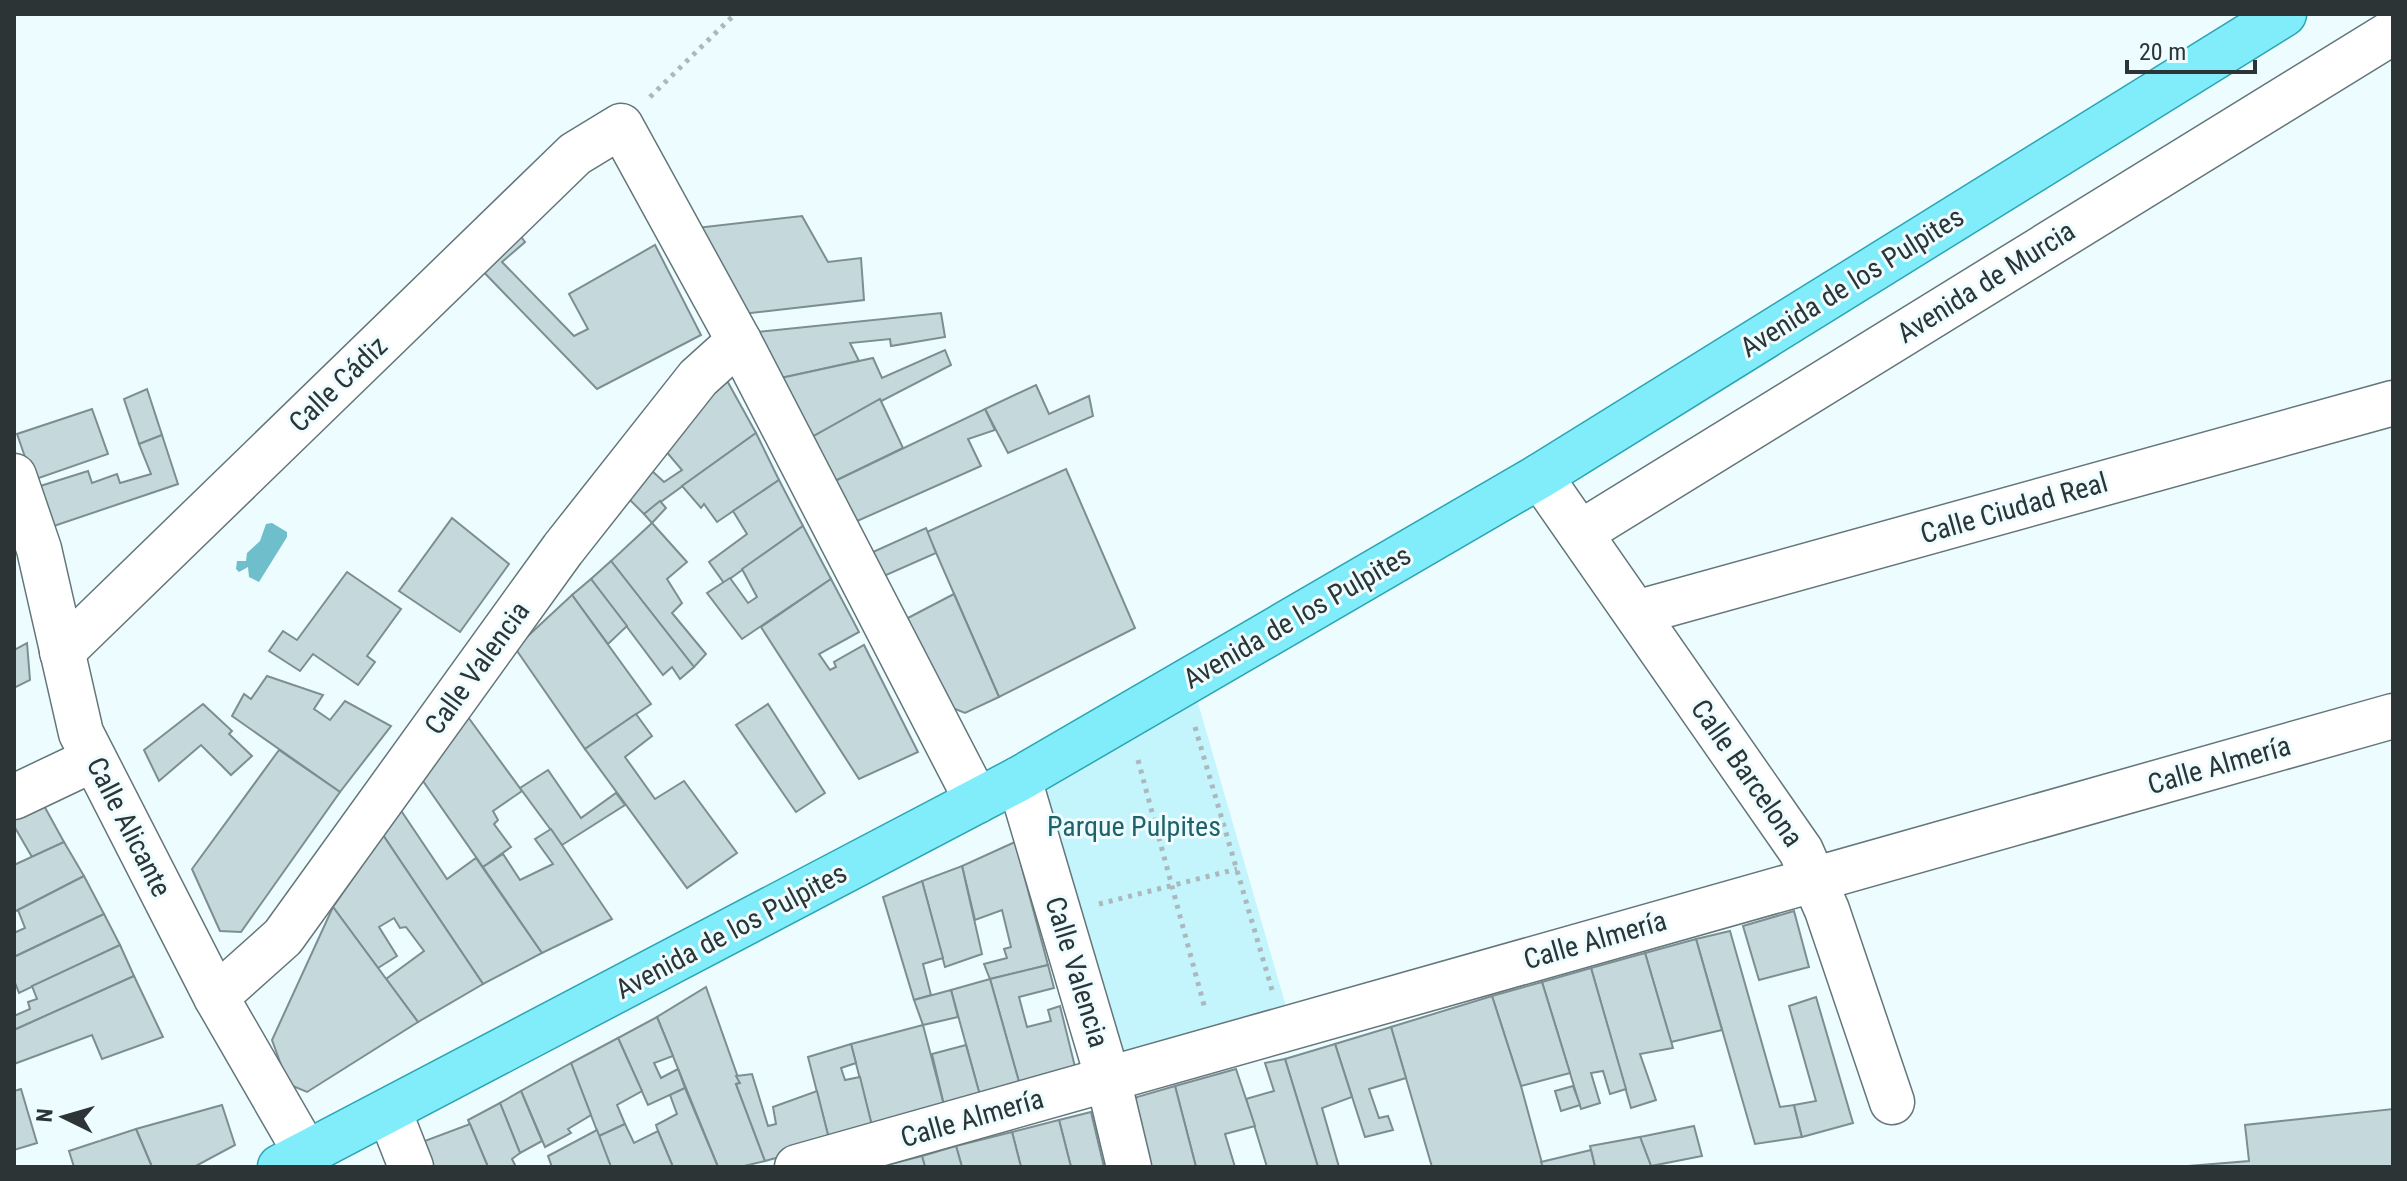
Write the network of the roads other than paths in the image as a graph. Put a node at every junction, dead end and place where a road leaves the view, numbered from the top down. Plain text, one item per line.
1 (2284, 14) edge
2 (2393, 32) edge
3 (739, 341) junction
4 (2393, 403) edge
5 (14, 476) edge
6 (1540, 476) junction
7 (1580, 533) junction
8 (1636, 613) junction
9 (62, 652) junction
10 (2393, 716) edge
11 (94, 759) junction
12 (1019, 779) junction
13 (14, 797) edge
14 (977, 801) junction
15 (1814, 878) junction
16 (216, 997) junction
17 (1108, 1079) junction
18 (1892, 1102) dead end
19 (389, 1111) junction
20 (293, 1160) edge
21 (411, 1167) edge
22 (797, 1167) edge
23 (1129, 1167) edge

1 - 6 main road, Avenida de los Pulpites
2 - 7 street, Avenida de Murcia
3 - 9 street, Calle Cádiz
3 - 14 street
3 - 16 street, Calle Valencia
4 - 8 street, Calle Ciudad Real
5 - 9 street, Calle Alicante
6 - 7 street, Calle Barcelona
6 - 12 main road, Avenida de los Pulpites
7 - 8 street, Calle Barcelona
8 - 15 street, Calle Barcelona
9 - 11 street, Calle Alicante
10 - 15 street, Calle Almería
11 - 13 street
11 - 16 street, Calle Alicante
12 - 14 main road, Avenida de los Pulpites
12 - 17 street, Calle Valencia
14 - 19 main road, Avenida de los Pulpites
15 - 17 street, Calle Almería
15 - 18 street, Calle Barcelona
16 - 20 street, Calle Alicante
17 - 22 street, Calle Almería
17 - 23 street, Calle Valencia
19 - 20 main road, Avenida de los Pulpites
19 - 21 street

